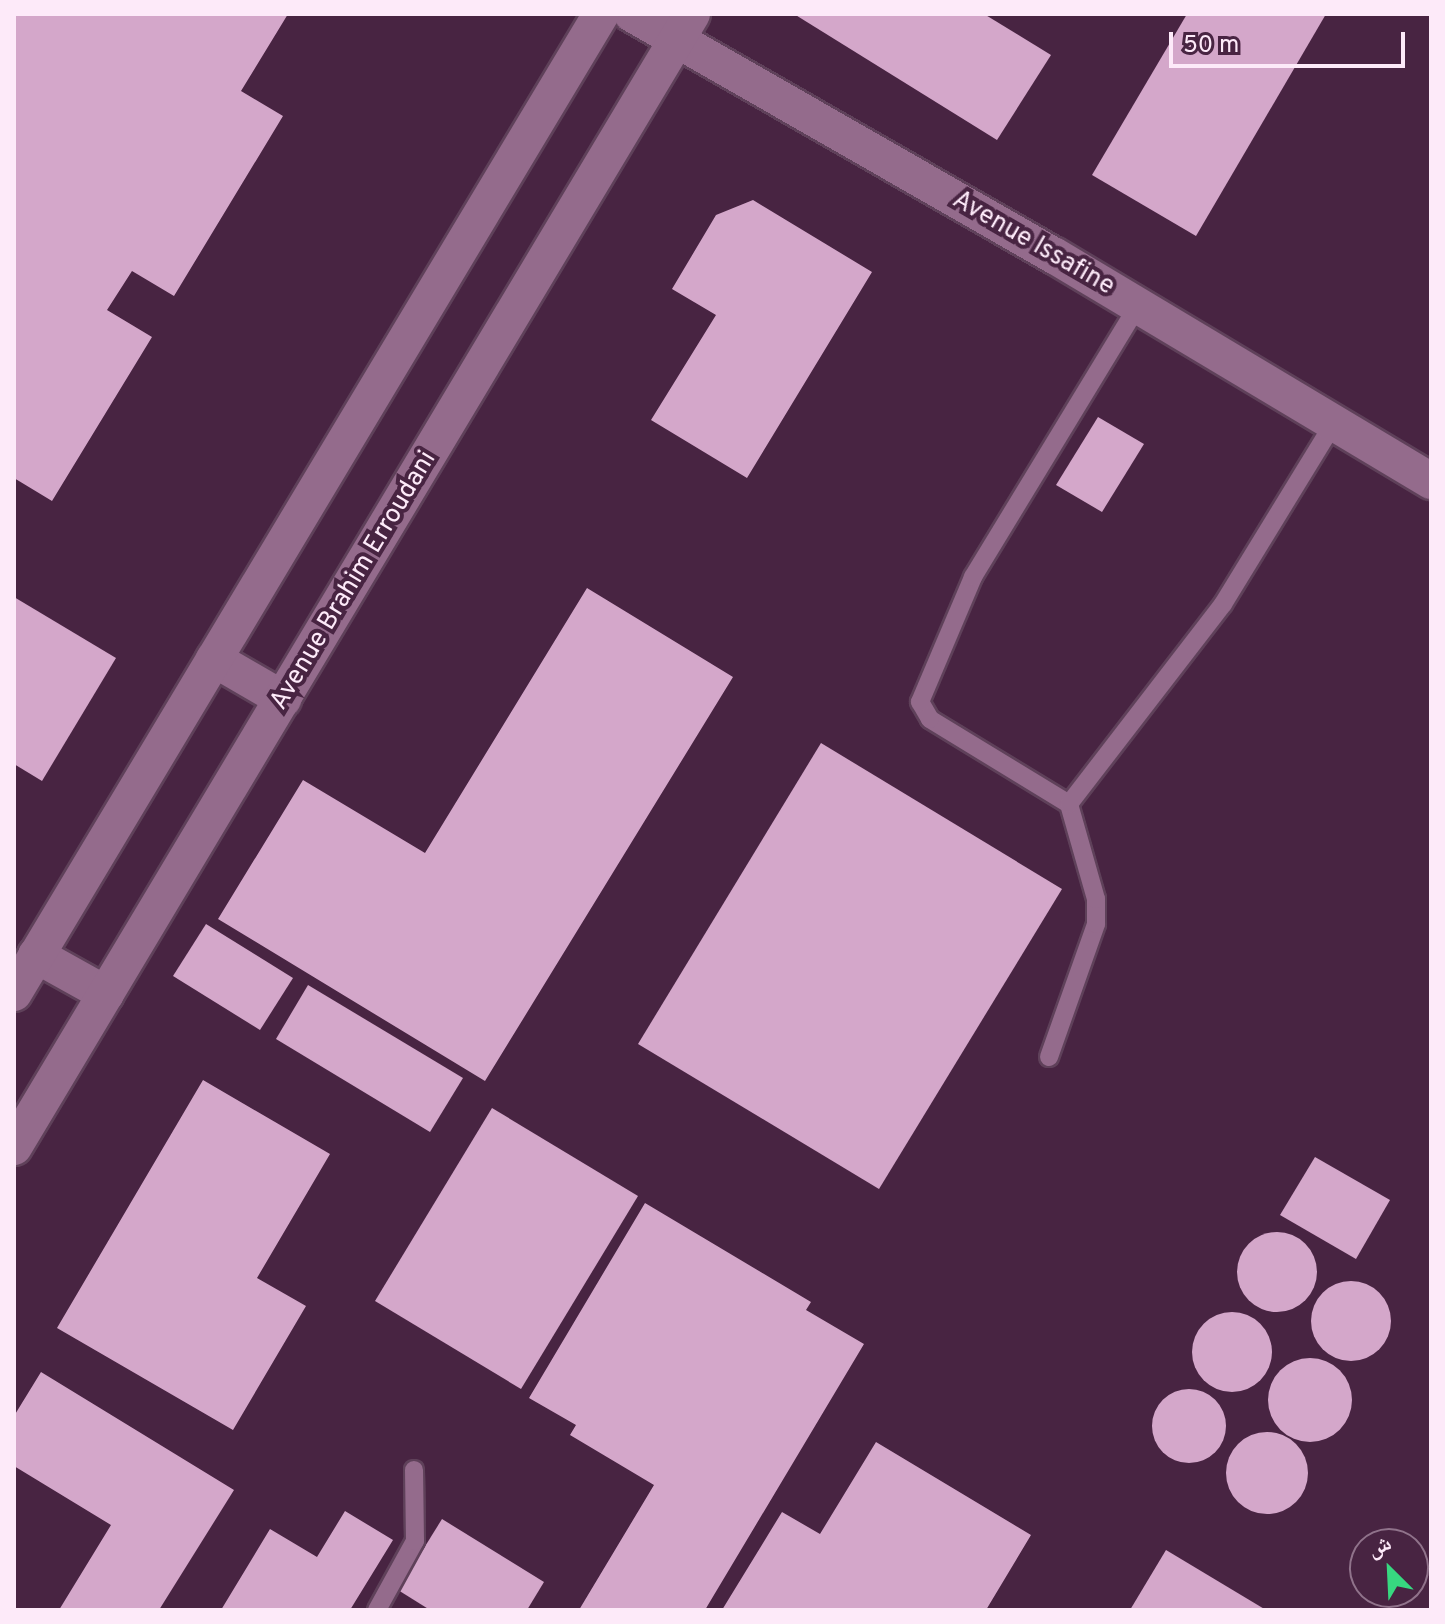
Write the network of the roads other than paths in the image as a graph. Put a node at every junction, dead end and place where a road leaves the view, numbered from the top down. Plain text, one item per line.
1 (601, 14) edge
2 (632, 14) edge
3 (684, 28) edge
4 (1138, 306) junction
5 (1334, 423) junction
6 (1431, 481) edge
7 (214, 659) junction
8 (283, 699) junction
9 (1069, 804) junction
10 (36, 955) junction
11 (14, 993) edge
12 (106, 994) junction
13 (1049, 1057) dead end
14 (14, 1147) edge
15 (414, 1470) dead end
16 (377, 1610) edge

1 - 7 street
2 - 3 street, Avenue Issafine
3 - 4 street, Avenue Issafine
3 - 8 street, Avenue Brahim Erroudani
4 - 5 street, Avenue Issafine
4 - 9 lane
5 - 6 street, Avenue Issafine
5 - 9 lane
7 - 8 street
7 - 10 street
8 - 12 street, Avenue Brahim Erroudani
9 - 13 lane
10 - 11 street
10 - 12 street
12 - 14 street, Avenue Brahim Erroudani
15 - 16 lane

